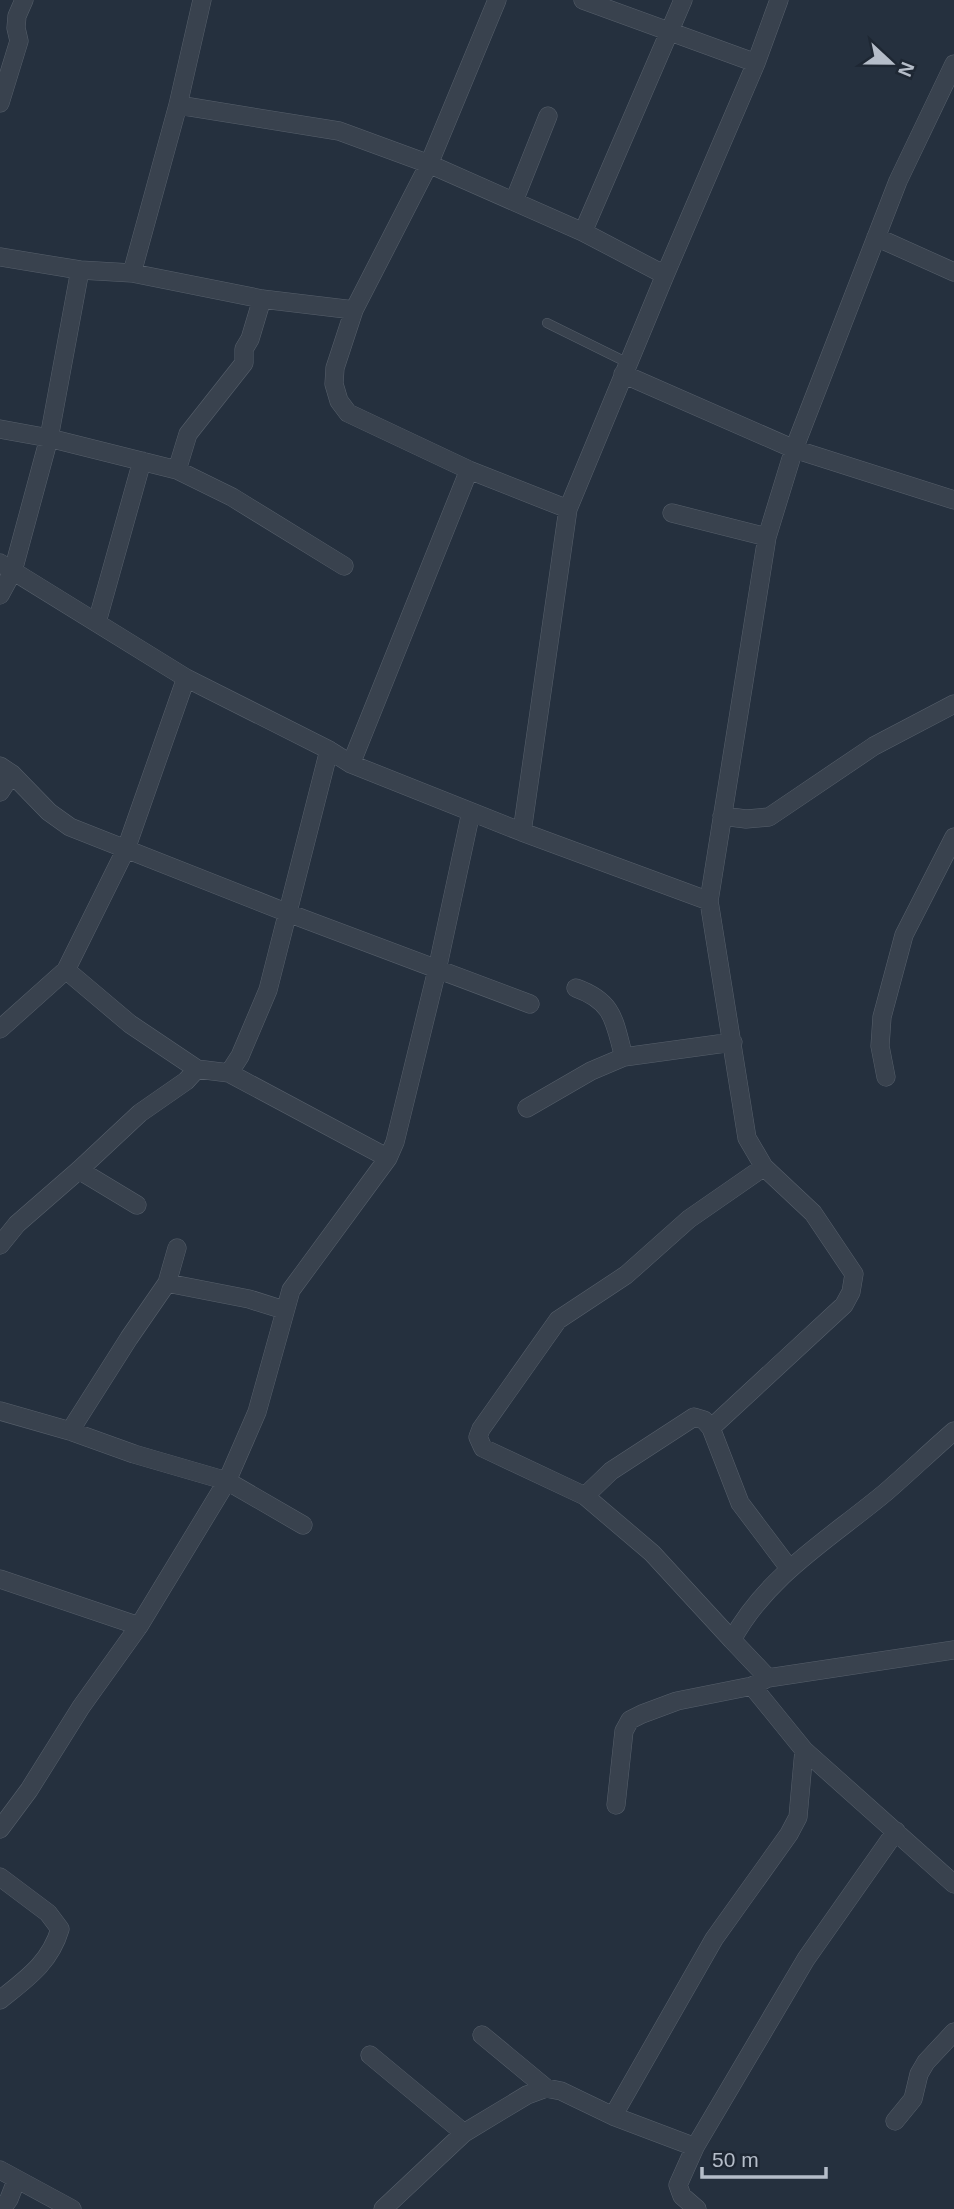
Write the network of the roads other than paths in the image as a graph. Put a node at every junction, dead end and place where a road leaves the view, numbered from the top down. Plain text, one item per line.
1 (24, 0) edge
2 (202, 0) edge
3 (497, 0) edge
4 (586, 0) edge
5 (683, 0) edge
6 (779, 0) edge
7 (671, 33) junction
8 (756, 63) junction
9 (954, 64) edge
10 (0, 103) edge
11 (178, 105) junction
12 (548, 116) dead end
13 (429, 164) junction
14 (514, 201) junction
15 (583, 232) junction
16 (876, 237) junction
17 (0, 257) edge
18 (80, 270) junction
19 (954, 272) edge
20 (132, 273) junction
21 (665, 275) junction
22 (262, 299) junction
23 (354, 310) junction
24 (547, 323) dead end
25 (626, 369) junction
26 (0, 429) edge
27 (49, 438) junction
28 (794, 449) junction
29 (142, 461) junction
30 (177, 470) junction
31 (469, 470) junction
32 (954, 500) edge
33 (568, 509) junction
34 (672, 513) dead end
35 (767, 537) junction
36 (344, 566) dead end
37 (7, 568) edge
38 (0, 595) edge
39 (97, 622) junction
40 (186, 678) junction
41 (954, 704) edge
42 (329, 750) junction
43 (351, 764) junction
44 (6, 770) edge
45 (0, 792) edge
46 (471, 812) junction
47 (722, 816) junction
48 (522, 832) junction
49 (954, 837) edge
50 (126, 849) junction
51 (709, 901) junction
52 (288, 913) junction
53 (66, 970) junction
54 (437, 970) junction
55 (576, 988) dead end
56 (530, 1004) dead end
57 (0, 1029) edge
58 (733, 1042) junction
59 (624, 1057) junction
60 (197, 1069) junction
61 (229, 1073) junction
62 (886, 1077) dead end
63 (527, 1108) dead end
64 (388, 1158) junction
65 (764, 1167) junction
66 (79, 1170) junction
67 (137, 1205) dead end
68 (0, 1245) edge
69 (177, 1248) dead end
70 (167, 1283) junction
71 (284, 1310) junction
72 (0, 1411) edge
73 (711, 1428) junction
74 (70, 1431) junction
75 (954, 1431) edge
76 (228, 1482) junction
77 (585, 1496) junction
78 (303, 1525) dead end
79 (789, 1568) junction
80 (0, 1579) edge
81 (139, 1626) junction
82 (732, 1640) junction
83 (951, 1655) edge
84 (760, 1682) junction
85 (804, 1750) junction
86 (616, 1805) dead end
87 (0, 1829) edge
88 (896, 1831) junction
89 (0, 1877) edge
90 (954, 1884) edge
91 (0, 2000) edge
92 (954, 2032) edge
93 (482, 2035) dead end
94 (370, 2055) dead end
95 (546, 2088) junction
96 (613, 2116) junction
97 (895, 2121) dead end
98 (464, 2133) junction
99 (695, 2147) junction
100 (0, 2170) edge
101 (16, 2181) junction
102 (2, 2209) edge
103 (72, 2209) edge
104 (383, 2209) edge
105 (697, 2209) edge

1 - 10 street
2 - 11 street
3 - 13 street
4 - 7 street
5 - 7 street
6 - 8 street
7 - 8 street
7 - 15 street
8 - 21 street
9 - 16 street
11 - 13 street
11 - 20 street
12 - 14 street
13 - 14 street
13 - 23 street
14 - 15 street
15 - 21 street
16 - 19 street
16 - 28 street
17 - 18 street
18 - 20 street
18 - 27 street
20 - 22 street
21 - 25 street
22 - 23 street
22 - 30 street
23 - 31 street
24 - 25 lane
25 - 28 street
25 - 33 street
26 - 27 street
27 - 29 street
27 - 37 street
28 - 32 street
28 - 35 street
29 - 30 street
29 - 39 street
30 - 36 street
31 - 33 street
31 - 43 street
33 - 48 street
34 - 35 street
35 - 47 street
37 - 38 street
37 - 39 street
39 - 40 street
40 - 42 street
40 - 50 street
41 - 47 street
42 - 43 street
42 - 52 street
43 - 46 street
44 - 45 street
44 - 50 street
46 - 48 street
46 - 54 street
47 - 51 street
48 - 51 street
49 - 62 street
50 - 52 street
50 - 53 street
51 - 58 street
52 - 54 street
52 - 61 street
53 - 57 street
53 - 60 street
54 - 56 street
54 - 64 street
55 - 59 street
58 - 59 street
58 - 65 street
59 - 63 street
60 - 61 street
60 - 66 street
61 - 64 street
64 - 71 street
65 - 73 street
65 - 77 street
66 - 67 street
66 - 68 street
69 - 70 street
70 - 71 street
70 - 74 street
71 - 76 street
72 - 74 street
73 - 77 street
73 - 79 street
74 - 76 street
75 - 79 street
76 - 78 street
76 - 81 street
77 - 82 street
79 - 82 street
80 - 81 street
81 - 87 street
82 - 84 street
83 - 84 street
84 - 85 street
84 - 86 street
85 - 88 street
85 - 96 street
88 - 90 street
88 - 99 street
89 - 91 street
92 - 97 street
93 - 95 street
94 - 98 street
95 - 96 street
95 - 98 street
96 - 99 street
98 - 104 street
99 - 105 street
100 - 101 street
101 - 102 street
101 - 103 street

